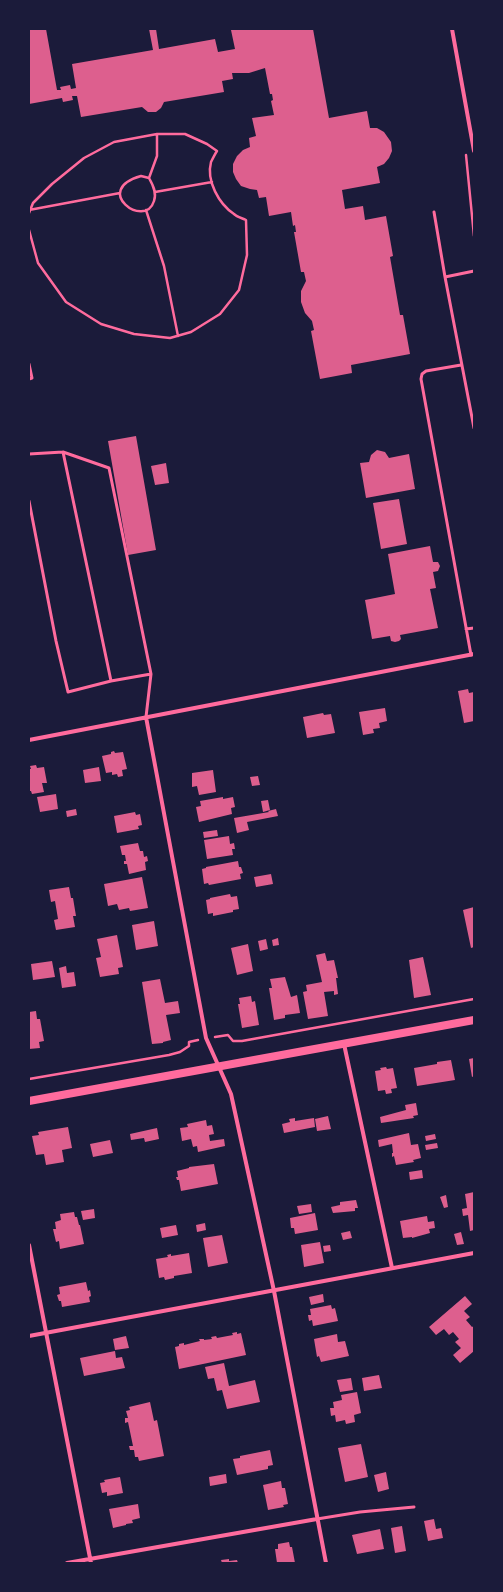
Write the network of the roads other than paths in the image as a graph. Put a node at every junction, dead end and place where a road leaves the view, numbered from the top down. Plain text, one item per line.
1 (452, 29) edge
2 (473, 132) edge
3 (474, 151) edge
4 (434, 212) dead end
5 (474, 271) edge
6 (445, 277) junction
7 (29, 364) edge
8 (461, 365) junction
9 (29, 379) edge
10 (473, 420) edge
11 (474, 428) edge
12 (63, 452) junction
13 (29, 454) edge
14 (29, 501) edge
15 (474, 628) edge
16 (466, 629) junction
17 (472, 655) edge
18 (151, 674) junction
19 (111, 681) junction
20 (146, 717) junction
21 (29, 740) edge
22 (474, 1020) edge
23 (344, 1044) junction
24 (219, 1066) junction
25 (29, 1101) edge
26 (29, 1245) edge
27 (474, 1253) edge
28 (392, 1268) junction
29 (274, 1291) junction
30 (46, 1333) junction
31 (29, 1336) edge
32 (414, 1507) dead end
33 (317, 1519) junction
34 (90, 1561) edge
35 (67, 1563) edge
36 (326, 1563) edge

1 - 2 street
2 - 3 street
4 - 6 lane
5 - 6 lane
6 - 8 lane
7 - 9 lane
8 - 10 lane
8 - 16 lane
10 - 11 lane
12 - 13 lane
12 - 18 lane
12 - 19 lane
14 - 19 lane
15 - 16 lane
16 - 17 lane
17 - 20 street
18 - 19 lane
18 - 20 lane
20 - 21 street
20 - 24 street
22 - 23 main road
23 - 24 main road
23 - 28 street
24 - 25 main road
24 - 29 street
26 - 30 street
27 - 28 street
28 - 29 street
29 - 30 street
29 - 33 street
30 - 31 street
30 - 34 street
32 - 33 lane
33 - 34 street
33 - 36 street
34 - 35 street

